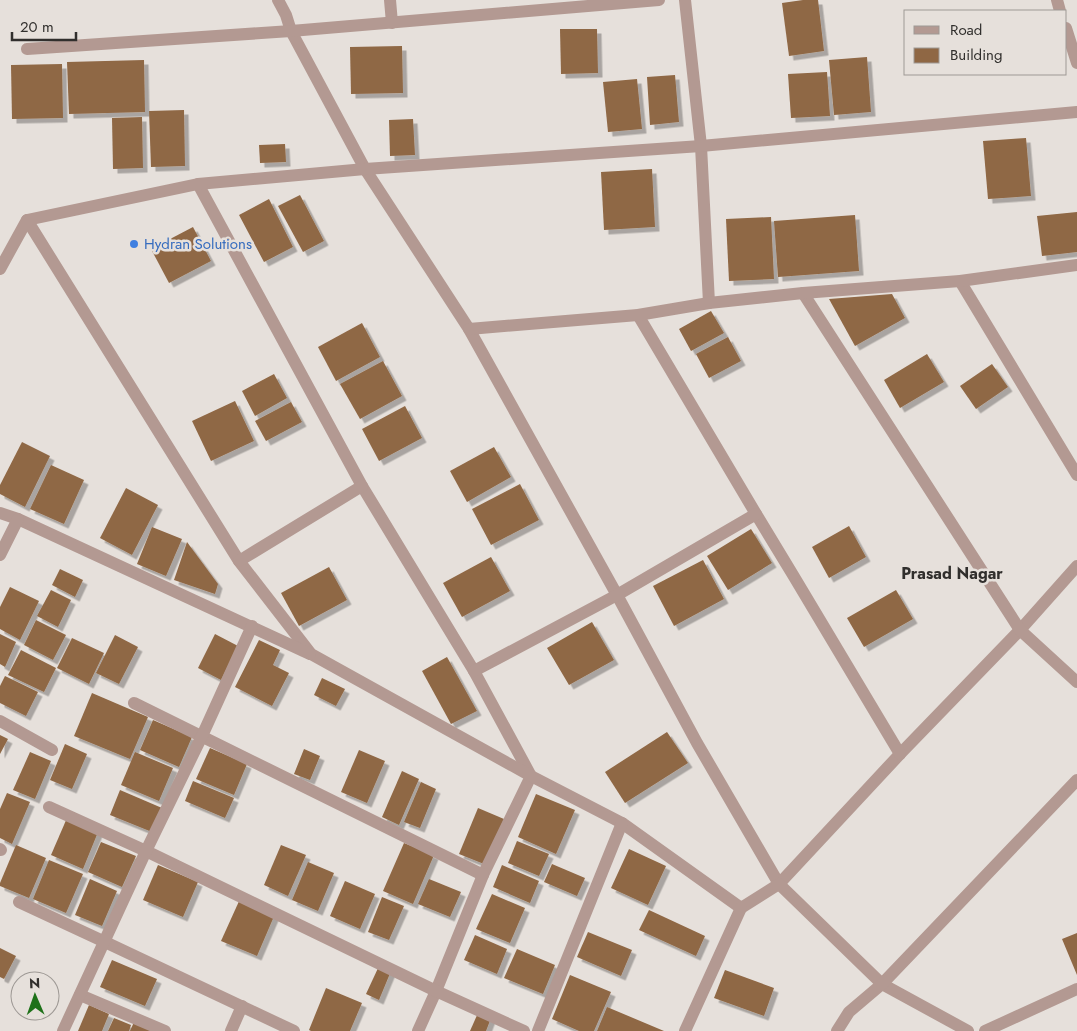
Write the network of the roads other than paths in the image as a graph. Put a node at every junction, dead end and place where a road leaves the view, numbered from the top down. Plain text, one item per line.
1 (278, 0) edge
2 (390, 0) edge
3 (659, 0) edge
4 (685, 0) edge
5 (537, 5) edge
6 (392, 23) junction
7 (291, 31) junction
8 (1067, 31) edge
9 (27, 50) dead end
10 (1077, 63) edge
11 (1077, 112) edge
12 (701, 146) junction
13 (365, 169) junction
14 (198, 184) junction
15 (27, 220) junction
16 (1077, 265) edge
17 (0, 269) edge
18 (960, 281) junction
19 (803, 293) junction
20 (709, 303) junction
21 (638, 315) junction
22 (469, 330) junction
23 (1077, 475) edge
24 (362, 486) junction
25 (0, 513) edge
26 (756, 514) junction
27 (18, 519) junction
28 (0, 555) edge
29 (239, 561) junction
30 (1077, 566) edge
31 (616, 595) junction
32 (252, 626) junction
33 (1020, 630) junction
34 (312, 654) junction
35 (474, 671) junction
36 (1077, 682) edge
37 (134, 703) dead end
38 (0, 721) edge
39 (202, 736) junction
40 (52, 750) dead end
41 (900, 754) junction
42 (531, 776) junction
43 (1077, 780) edge
44 (49, 807) dead end
45 (622, 823) junction
46 (146, 851) junction
47 (483, 875) junction
48 (779, 884) junction
49 (19, 902) dead end
50 (741, 908) junction
51 (105, 942) junction
52 (882, 984) junction
53 (1077, 988) edge
54 (436, 991) junction
55 (80, 995) junction
56 (242, 1006) junction
57 (63, 1031) edge
58 (165, 1031) edge
59 (231, 1031) edge
60 (294, 1031) edge
61 (418, 1031) edge
62 (524, 1031) edge
63 (538, 1031) edge
64 (685, 1031) edge
65 (837, 1031) edge
66 (968, 1031) edge
67 (985, 1031) edge

1 - 7 street
2 - 6 street
3 - 5 street
4 - 12 street
5 - 6 street
6 - 7 street
7 - 9 street
7 - 13 street
8 - 10 street
11 - 12 street
12 - 13 street
12 - 20 street
13 - 14 street
13 - 22 street
14 - 15 street
14 - 24 street
15 - 17 street
15 - 29 street
16 - 18 street
18 - 19 street
18 - 23 street
19 - 20 street
19 - 33 street
20 - 21 street
21 - 22 street
21 - 26 street
22 - 31 street
24 - 29 street
24 - 35 street
25 - 27 street
26 - 31 street
26 - 41 street
27 - 28 street
27 - 32 street
29 - 34 street
30 - 33 street
31 - 35 street
31 - 48 street
32 - 34 street
32 - 39 street
33 - 36 street
33 - 41 street
34 - 42 street
35 - 42 street
37 - 39 street
38 - 40 street
39 - 46 street
39 - 47 street
41 - 48 street
42 - 45 street
42 - 47 street
43 - 52 street
44 - 46 street
45 - 50 street
45 - 63 street
46 - 51 street
46 - 54 street
47 - 54 street
48 - 50 street
48 - 52 street
49 - 51 street
50 - 64 street
51 - 55 street
51 - 56 street
52 - 65 street
52 - 66 street
53 - 67 street
54 - 61 street
54 - 62 street
55 - 57 street
55 - 58 street
56 - 59 street
56 - 60 street

